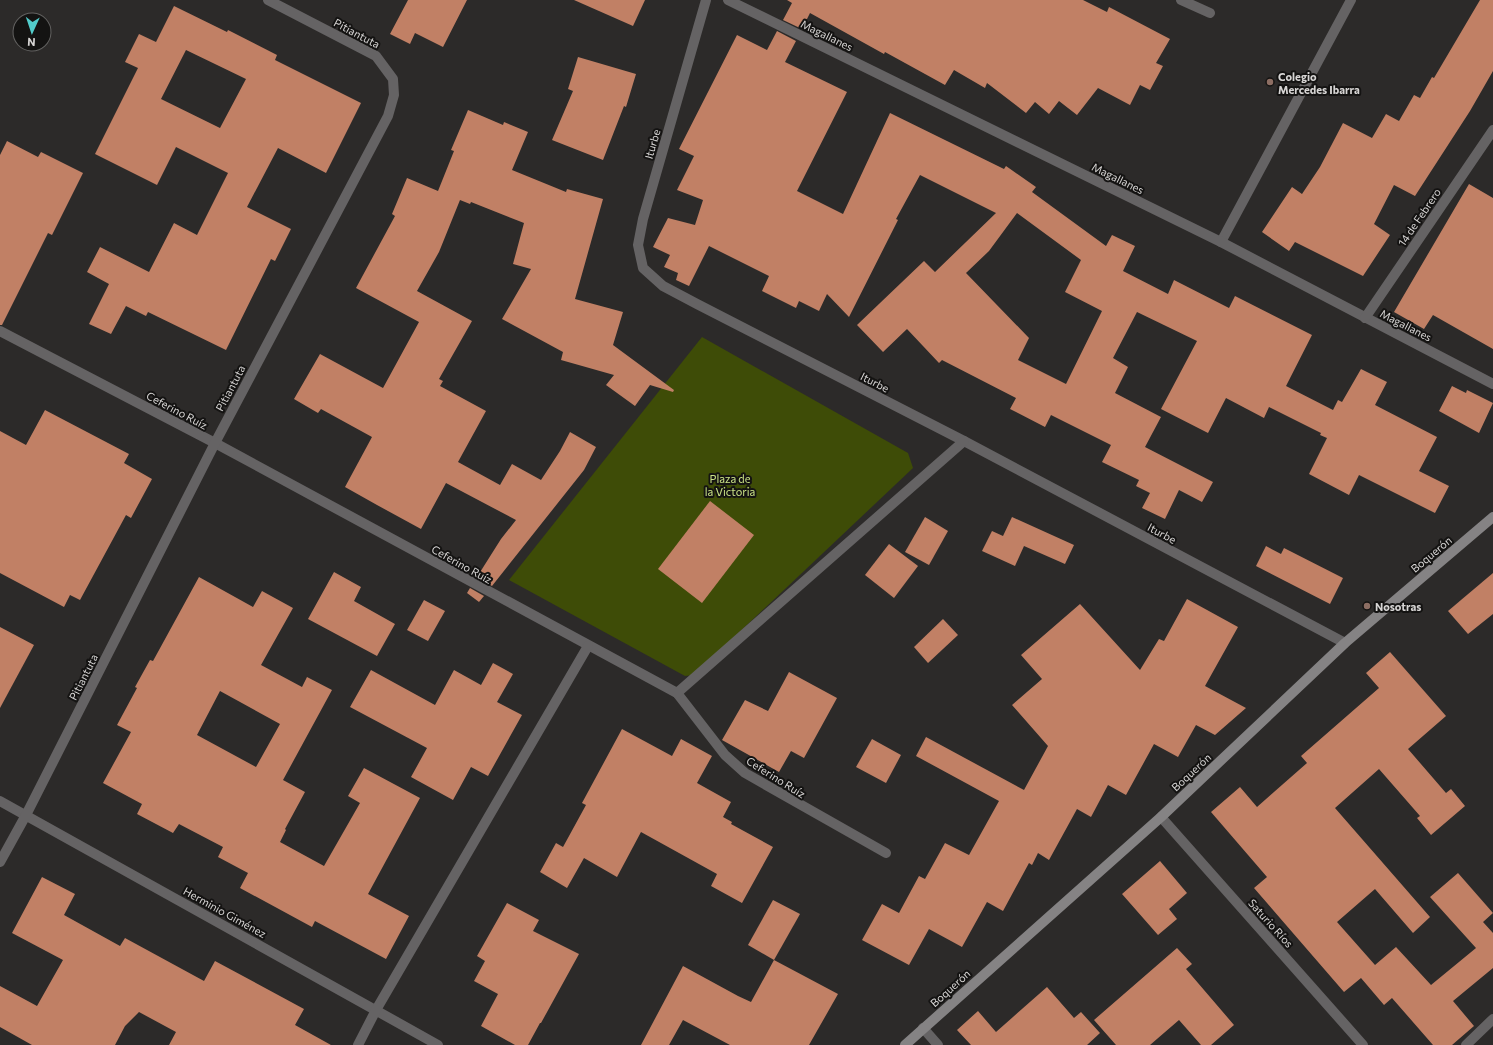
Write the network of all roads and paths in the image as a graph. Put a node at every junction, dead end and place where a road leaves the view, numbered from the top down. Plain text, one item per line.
1 (268, 0) edge
2 (706, 0) edge
3 (728, 0) edge
4 (1181, 0) edge
5 (1351, 0) edge
6 (1210, 13) dead end
7 (1493, 130) edge
8 (1221, 242) junction
9 (1365, 318) junction
10 (0, 332) edge
11 (1493, 384) edge
12 (964, 441) junction
13 (215, 443) junction
14 (1493, 517) edge
15 (1345, 643) junction
16 (588, 646) junction
17 (677, 693) junction
18 (0, 801) edge
19 (26, 815) junction
20 (1161, 817) junction
21 (886, 853) dead end
22 (0, 862) edge
23 (376, 1010) junction
24 (1493, 1019) edge
25 (923, 1028) junction
26 (358, 1045) edge
27 (438, 1045) edge
28 (905, 1045) edge
29 (938, 1045) edge
30 (1363, 1045) edge
31 (1466, 1045) edge

1 - 13 street, Pitiantuta
2 - 12 street, Iturbe
3 - 8 street, Magallanes
4 - 6 street
5 - 8 street
7 - 9 street, 14 de Febrero
8 - 9 street, Magallanes
9 - 11 street, Magallanes
10 - 13 street, Ceferino Ruíz
12 - 15 street, Iturbe
12 - 17 street
13 - 16 street, Ceferino Ruíz
13 - 19 street, Pitiantuta
14 - 15 street, Boquerón
15 - 20 street, Boquerón
16 - 17 street, Ceferino Ruíz
16 - 23 street
17 - 21 street, Ceferino Ruíz
18 - 19 street, Herminio Giménez
19 - 22 street, Pitiantuta
19 - 23 street, Herminio Giménez
20 - 25 street, Boquerón
20 - 30 street, Saturio Ríos
23 - 26 street
23 - 27 street, Herminio Giménez
24 - 31 street
25 - 28 street, Boquerón
25 - 29 street

